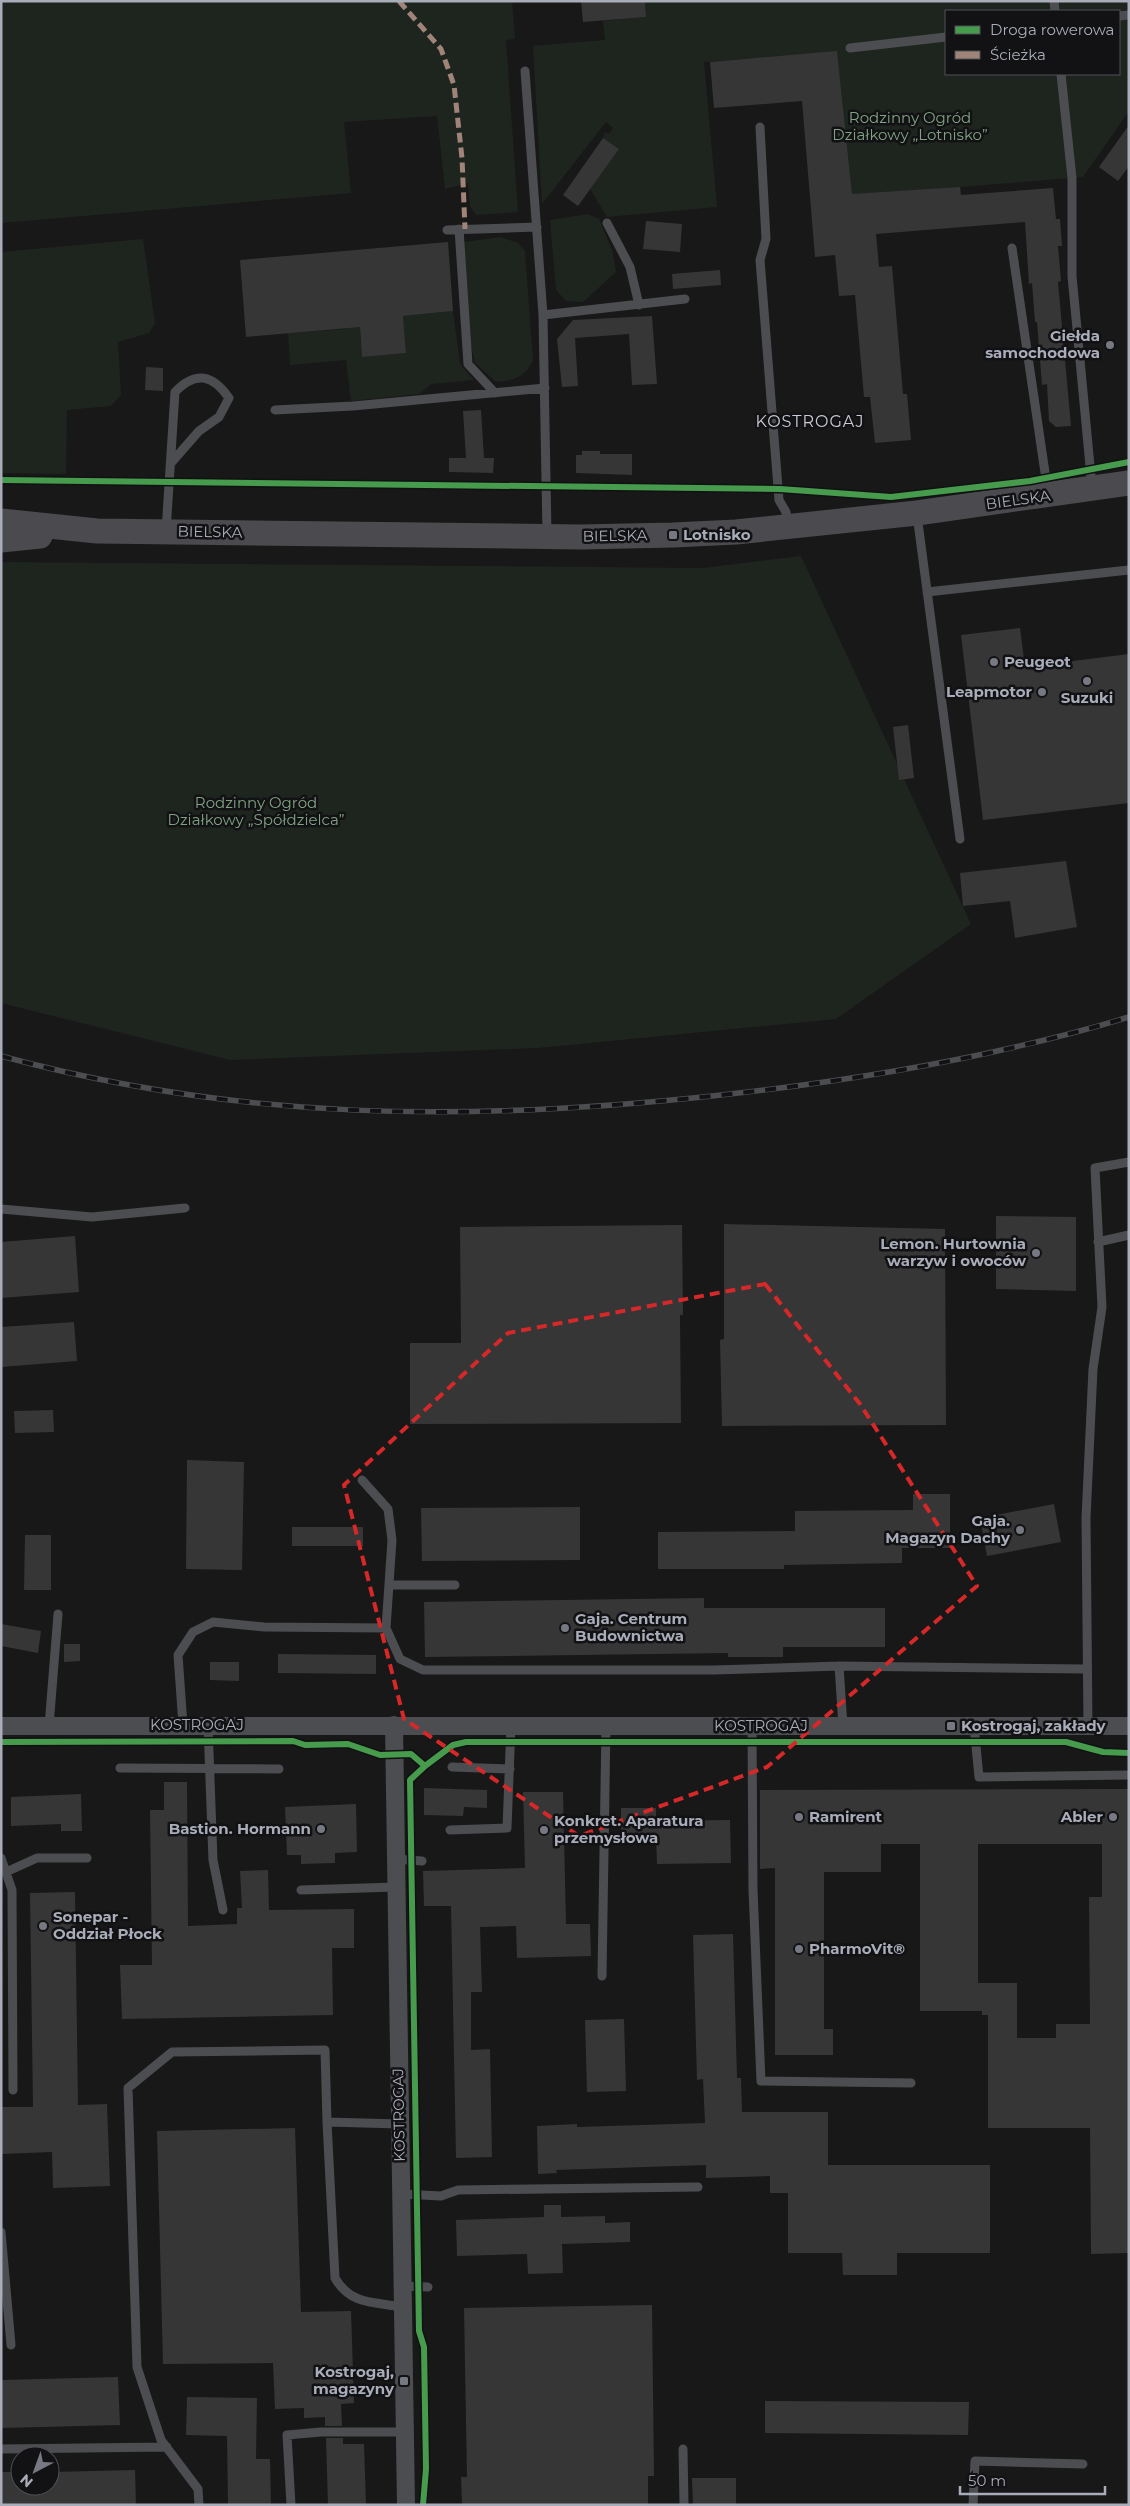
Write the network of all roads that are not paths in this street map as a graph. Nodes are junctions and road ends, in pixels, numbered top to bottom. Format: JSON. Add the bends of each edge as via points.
{"nodes":[{"id":1,"x":945,"y":36,"type":"edge"},
{"id":2,"x":850,"y":48,"type":"dead end"},
{"id":3,"x":526,"y":72,"type":"dead end"},
{"id":4,"x":1061,"y":75,"type":"edge"},
{"id":5,"x":760,"y":127,"type":"dead end"},
{"id":6,"x":607,"y":223,"type":"dead end"},
{"id":7,"x":537,"y":227,"type":"junction"},
{"id":8,"x":459,"y":229,"type":"junction"},
{"id":9,"x":447,"y":230,"type":"dead end"},
{"id":10,"x":1012,"y":248,"type":"dead end"},
{"id":11,"x":685,"y":299,"type":"dead end"},
{"id":12,"x":639,"y":304,"type":"junction"},
{"id":13,"x":543,"y":315,"type":"junction"},
{"id":14,"x":545,"y":388,"type":"junction"},
{"id":15,"x":495,"y":393,"type":"junction"},
{"id":16,"x":275,"y":410,"type":"dead end"},
{"id":17,"x":171,"y":463,"type":"junction"},
{"id":18,"x":1129,"y":483,"type":"edge"},
{"id":19,"x":1092,"y":490,"type":"junction"},
{"id":20,"x":1048,"y":496,"type":"junction"},
{"id":21,"x":917,"y":513,"type":"junction"},
{"id":22,"x":1,"y":521,"type":"edge"},
{"id":23,"x":788,"y":527,"type":"junction"},
{"id":24,"x":97,"y":531,"type":"junction"},
{"id":25,"x":166,"y":531,"type":"junction"},
{"id":26,"x":547,"y":537,"type":"junction"},
{"id":27,"x":1,"y":540,"type":"edge"},
{"id":28,"x":1129,"y":570,"type":"edge"},
{"id":29,"x":927,"y":592,"type":"junction"},
{"id":30,"x":960,"y":839,"type":"dead end"},
{"id":31,"x":1129,"y":1162,"type":"edge"},
{"id":32,"x":185,"y":1208,"type":"dead end"},
{"id":33,"x":1,"y":1209,"type":"edge"},
{"id":34,"x":1129,"y":1235,"type":"edge"},
{"id":35,"x":1098,"y":1242,"type":"junction"},
{"id":36,"x":362,"y":1480,"type":"dead end"},
{"id":37,"x":389,"y":1585,"type":"junction"},
{"id":38,"x":455,"y":1585,"type":"dead end"},
{"id":39,"x":58,"y":1614,"type":"dead end"},
{"id":40,"x":386,"y":1628,"type":"junction"},
{"id":41,"x":839,"y":1666,"type":"junction"},
{"id":42,"x":1086,"y":1670,"type":"junction"},
{"id":43,"x":183,"y":1725,"type":"junction"},
{"id":44,"x":394,"y":1725,"type":"junction"},
{"id":45,"x":511,"y":1725,"type":"junction"},
{"id":46,"x":1,"y":1726,"type":"edge"},
{"id":47,"x":49,"y":1726,"type":"junction"},
{"id":48,"x":208,"y":1726,"type":"junction"},
{"id":49,"x":606,"y":1726,"type":"junction"},
{"id":50,"x":752,"y":1726,"type":"junction"},
{"id":51,"x":843,"y":1726,"type":"junction"},
{"id":52,"x":974,"y":1726,"type":"junction"},
{"id":53,"x":1088,"y":1726,"type":"junction"},
{"id":54,"x":1129,"y":1726,"type":"edge"},
{"id":55,"x":452,"y":1767,"type":"dead end"},
{"id":56,"x":120,"y":1768,"type":"dead end"},
{"id":57,"x":209,"y":1769,"type":"junction"},
{"id":58,"x":279,"y":1769,"type":"dead end"},
{"id":59,"x":510,"y":1769,"type":"junction"},
{"id":60,"x":1129,"y":1775,"type":"edge"},
{"id":61,"x":450,"y":1830,"type":"dead end"},
{"id":62,"x":1,"y":1858,"type":"edge"},
{"id":63,"x":88,"y":1858,"type":"dead end"},
{"id":64,"x":395,"y":1859,"type":"junction"},
{"id":65,"x":422,"y":1861,"type":"dead end"},
{"id":66,"x":6,"y":1872,"type":"junction"},
{"id":67,"x":396,"y":1888,"type":"junction"},
{"id":68,"x":302,"y":1890,"type":"dead end"},
{"id":69,"x":223,"y":1910,"type":"dead end"},
{"id":70,"x":602,"y":1976,"type":"dead end"},
{"id":71,"x":911,"y":2083,"type":"dead end"},
{"id":72,"x":13,"y":2090,"type":"dead end"},
{"id":73,"x":327,"y":2122,"type":"junction"},
{"id":74,"x":400,"y":2124,"type":"junction"},
{"id":75,"x":698,"y":2188,"type":"dead end"},
{"id":76,"x":401,"y":2194,"type":"junction"},
{"id":77,"x":1,"y":2232,"type":"edge"},
{"id":78,"x":402,"y":2286,"type":"junction"},
{"id":79,"x":428,"y":2288,"type":"dead end"},
{"id":80,"x":403,"y":2306,"type":"junction"},
{"id":81,"x":11,"y":2345,"type":"dead end"},
{"id":82,"x":405,"y":2432,"type":"junction"},
{"id":83,"x":167,"y":2447,"type":"junction"},
{"id":84,"x":683,"y":2449,"type":"dead end"},
{"id":85,"x":1,"y":2450,"type":"edge"},
{"id":86,"x":1083,"y":2464,"type":"dead end"},
{"id":87,"x":199,"y":2505,"type":"edge"},
{"id":88,"x":291,"y":2505,"type":"edge"},
{"id":89,"x":406,"y":2505,"type":"edge"},
{"id":90,"x":684,"y":2505,"type":"edge"},
{"id":91,"x":973,"y":2505,"type":"edge"}],
"edges":[{"from":1,"to":2,"type":"lane"},
{"from":3,"to":7,"type":"lane"},
{"from":4,"to":19,"type":"lane","via":[[1072,178],[1072,276]]},
{"from":5,"to":23,"type":"lane","via":[[766,239],[760,260],[779,500],[786,512]]},
{"from":6,"to":12,"type":"lane","via":[[630,267]]},
{"from":7,"to":8,"type":"lane"},
{"from":7,"to":13,"type":"lane"},
{"from":8,"to":9,"type":"lane"},
{"from":8,"to":15,"type":"lane","via":[[468,364]]},
{"from":10,"to":20,"type":"lane"},
{"from":11,"to":12,"type":"lane"},
{"from":12,"to":13,"type":"lane"},
{"from":13,"to":14,"type":"lane"},
{"from":14,"to":15,"type":"lane"},
{"from":14,"to":26,"type":"lane"},
{"from":15,"to":16,"type":"lane"},
{"from":17,"to":17,"type":"lane","via":[[175,392],[185,382],[202,378],[218,383],[229,398],[219,417],[199,431]]},
{"from":17,"to":25,"type":"lane"},
{"from":18,"to":19,"type":"main road","name":"BIELSKA"},
{"from":19,"to":20,"type":"main road","name":"BIELSKA"},
{"from":20,"to":21,"type":"main road","name":"BIELSKA"},
{"from":21,"to":23,"type":"main road","name":"BIELSKA"},
{"from":21,"to":29,"type":"lane"},
{"from":22,"to":24,"type":"main road","name":"BIELSKA"},
{"from":23,"to":26,"type":"main road","name":"BIELSKA","via":[[673,535]]},
{"from":24,"to":25,"type":"main road","name":"BIELSKA"},
{"from":24,"to":27,"type":"main road","name":"BIELSKA"},
{"from":25,"to":26,"type":"main road","name":"BIELSKA"},
{"from":28,"to":29,"type":"lane"},
{"from":29,"to":30,"type":"lane"},
{"from":31,"to":35,"type":"lane","via":[[1095,1168]]},
{"from":32,"to":33,"type":"lane","via":[[92,1216]]},
{"from":34,"to":35,"type":"lane"},
{"from":35,"to":42,"type":"lane","via":[[1102,1307],[1093,1369],[1086,1518]]},
{"from":36,"to":37,"type":"lane","via":[[388,1509],[392,1540]]},
{"from":37,"to":38,"type":"lane"},
{"from":37,"to":40,"type":"lane"},
{"from":39,"to":47,"type":"lane"},
{"from":40,"to":41,"type":"lane","via":[[400,1659],[423,1670],[714,1670]]},
{"from":40,"to":43,"type":"lane","via":[[264,1627],[213,1622],[193,1632],[178,1655]]},
{"from":41,"to":42,"type":"lane"},
{"from":41,"to":51,"type":"lane"},
{"from":42,"to":53,"type":"lane"},
{"from":43,"to":47,"type":"street","name":"KOSTROGAJ"},
{"from":43,"to":48,"type":"street","name":"KOSTROGAJ"},
{"from":44,"to":45,"type":"street","name":"KOSTROGAJ"},
{"from":44,"to":48,"type":"street","name":"KOSTROGAJ"},
{"from":44,"to":64,"type":"street","name":"KOSTROGAJ"},
{"from":45,"to":49,"type":"street","name":"KOSTROGAJ"},
{"from":45,"to":59,"type":"lane"},
{"from":46,"to":47,"type":"street","name":"KOSTROGAJ"},
{"from":48,"to":57,"type":"lane"},
{"from":49,"to":50,"type":"street","name":"KOSTROGAJ"},
{"from":49,"to":70,"type":"lane"},
{"from":50,"to":51,"type":"street","name":"KOSTROGAJ"},
{"from":50,"to":71,"type":"lane","via":[[753,1890],[761,2081]]},
{"from":51,"to":52,"type":"street","name":"KOSTROGAJ"},
{"from":52,"to":53,"type":"street","name":"KOSTROGAJ"},
{"from":52,"to":60,"type":"lane","via":[[979,1777]]},
{"from":53,"to":54,"type":"street","name":"KOSTROGAJ"},
{"from":55,"to":59,"type":"lane"},
{"from":56,"to":57,"type":"lane"},
{"from":57,"to":58,"type":"lane"},
{"from":57,"to":69,"type":"lane","via":[[213,1860]]},
{"from":59,"to":61,"type":"lane","via":[[507,1828]]},
{"from":62,"to":66,"type":"lane"},
{"from":63,"to":66,"type":"lane","via":[[37,1858]]},
{"from":64,"to":65,"type":"lane"},
{"from":64,"to":67,"type":"street","name":"KOSTROGAJ"},
{"from":66,"to":72,"type":"lane","via":[[12,1890]]},
{"from":67,"to":68,"type":"lane"},
{"from":67,"to":74,"type":"street","name":"KOSTROGAJ"},
{"from":73,"to":74,"type":"lane"},
{"from":73,"to":80,"type":"lane","via":[[335,2278],[342,2290],[354,2299]]},
{"from":73,"to":83,"type":"lane","via":[[325,2050],[172,2052],[128,2088],[137,2366]]},
{"from":74,"to":76,"type":"street","name":"KOSTROGAJ"},
{"from":75,"to":76,"type":"lane","via":[[458,2190],[441,2196]]},
{"from":76,"to":78,"type":"street","name":"KOSTROGAJ"},
{"from":77,"to":81,"type":"lane"},
{"from":78,"to":79,"type":"lane"},
{"from":78,"to":80,"type":"street","name":"KOSTROGAJ"},
{"from":80,"to":82,"type":"street","name":"KOSTROGAJ"},
{"from":82,"to":88,"type":"lane","via":[[287,2435]]},
{"from":82,"to":89,"type":"street","name":"KOSTROGAJ"},
{"from":83,"to":85,"type":"lane"},
{"from":83,"to":87,"type":"lane","via":[[198,2489]]},
{"from":84,"to":90,"type":"lane"},
{"from":86,"to":91,"type":"lane","via":[[974,2461]]}]}
